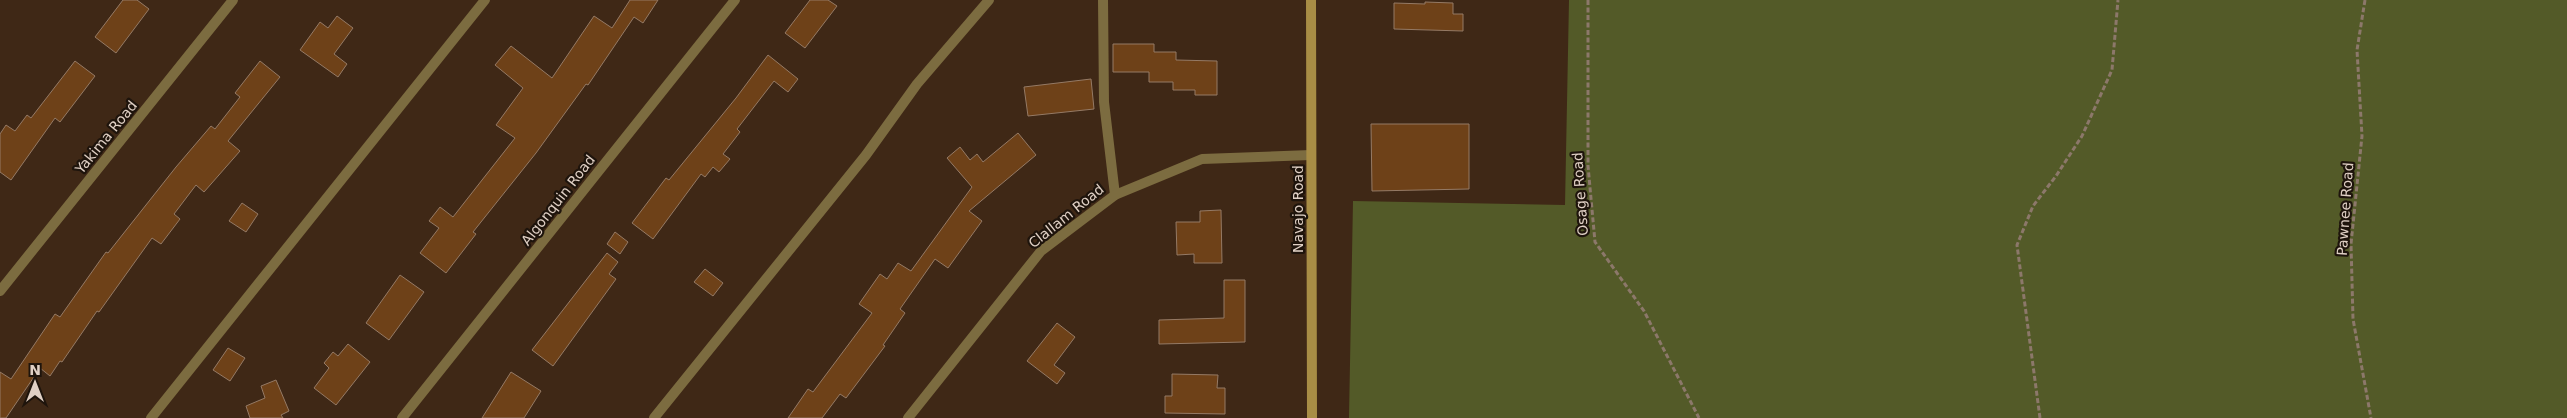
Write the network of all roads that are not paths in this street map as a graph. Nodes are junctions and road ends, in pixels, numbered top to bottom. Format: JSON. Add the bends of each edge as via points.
{"nodes":[{"id":1,"x":233,"y":0,"type":"edge"},
{"id":2,"x":485,"y":0,"type":"edge"},
{"id":3,"x":735,"y":0,"type":"edge"},
{"id":4,"x":989,"y":0,"type":"edge"},
{"id":5,"x":1103,"y":0,"type":"edge"},
{"id":6,"x":1311,"y":0,"type":"edge"},
{"id":7,"x":1311,"y":155,"type":"junction"},
{"id":8,"x":1115,"y":195,"type":"junction"},
{"id":9,"x":0,"y":290,"type":"edge"},
{"id":10,"x":152,"y":418,"type":"edge"},
{"id":11,"x":402,"y":418,"type":"edge"},
{"id":12,"x":654,"y":418,"type":"edge"},
{"id":13,"x":908,"y":418,"type":"edge"},
{"id":14,"x":1312,"y":418,"type":"edge"}],
"edges":[{"from":1,"to":9,"type":"street","name":"Yakima Road"},
{"from":2,"to":10,"type":"street"},
{"from":3,"to":11,"type":"street","name":"Algonquin Road"},
{"from":4,"to":12,"type":"street","via":[[917,84],[866,155]]},
{"from":5,"to":8,"type":"street","via":[[1104,102]]},
{"from":6,"to":7,"type":"main road","name":"Navajo Road"},
{"from":7,"to":8,"type":"street","name":"Clallam Road","via":[[1202,159]]},
{"from":7,"to":14,"type":"main road","name":"Navajo Road"},
{"from":8,"to":13,"type":"street","name":"Clallam Road","via":[[1041,251]]}]}
